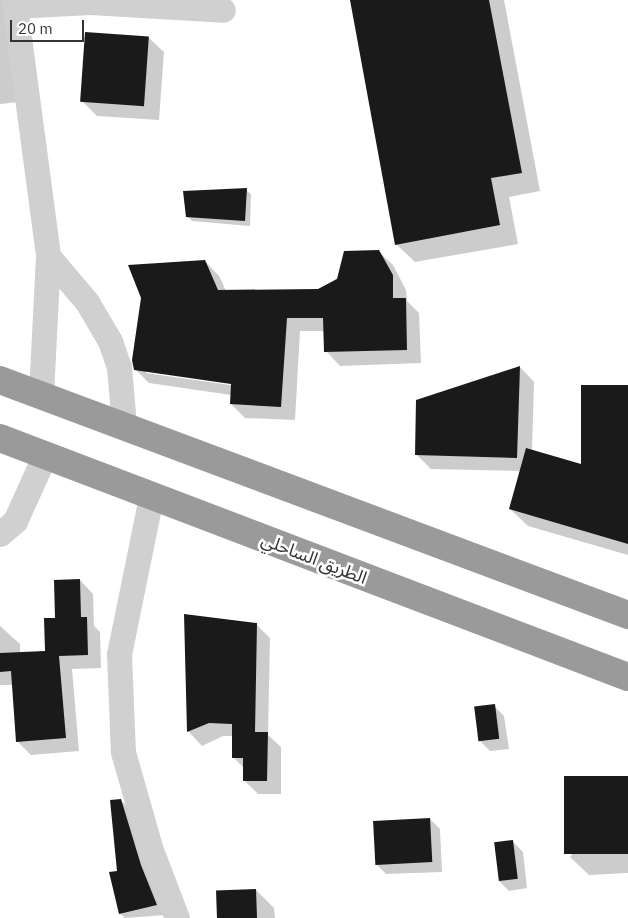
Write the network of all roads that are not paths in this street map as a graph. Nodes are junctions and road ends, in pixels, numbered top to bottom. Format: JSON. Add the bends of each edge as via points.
{"nodes":[{"id":1,"x":14,"y":3,"type":"edge"},
{"id":2,"x":223,"y":10,"type":"dead end"},
{"id":3,"x":48,"y":256,"type":"junction"},
{"id":4,"x":0,"y":380,"type":"edge"},
{"id":5,"x":41,"y":395,"type":"junction"},
{"id":6,"x":124,"y":425,"type":"junction"},
{"id":7,"x":0,"y":438,"type":"edge"},
{"id":8,"x":45,"y":455,"type":"junction"},
{"id":9,"x":151,"y":497,"type":"junction"},
{"id":10,"x":0,"y":534,"type":"edge"},
{"id":11,"x":628,"y":615,"type":"edge"},
{"id":12,"x":628,"y":677,"type":"edge"},
{"id":13,"x":177,"y":918,"type":"edge"}],
"edges":[{"from":1,"to":2,"type":"street","via":[[90,2]]},
{"from":1,"to":3,"type":"street"},
{"from":3,"to":5,"type":"street"},
{"from":3,"to":6,"type":"street","via":[[87,302],[110,340],[119,367]]},
{"from":4,"to":5,"type":"highway"},
{"from":5,"to":6,"type":"highway"},
{"from":6,"to":11,"type":"highway"},
{"from":7,"to":8,"type":"highway","name":"الطريق الساحلي"},
{"from":8,"to":9,"type":"highway","name":"الطريق الساحلي"},
{"from":8,"to":10,"type":"street","via":[[15,520]]},
{"from":9,"to":12,"type":"highway","name":"الطريق الساحلي"},
{"from":9,"to":13,"type":"street","via":[[119,654],[123,752],[151,850]]}]}
